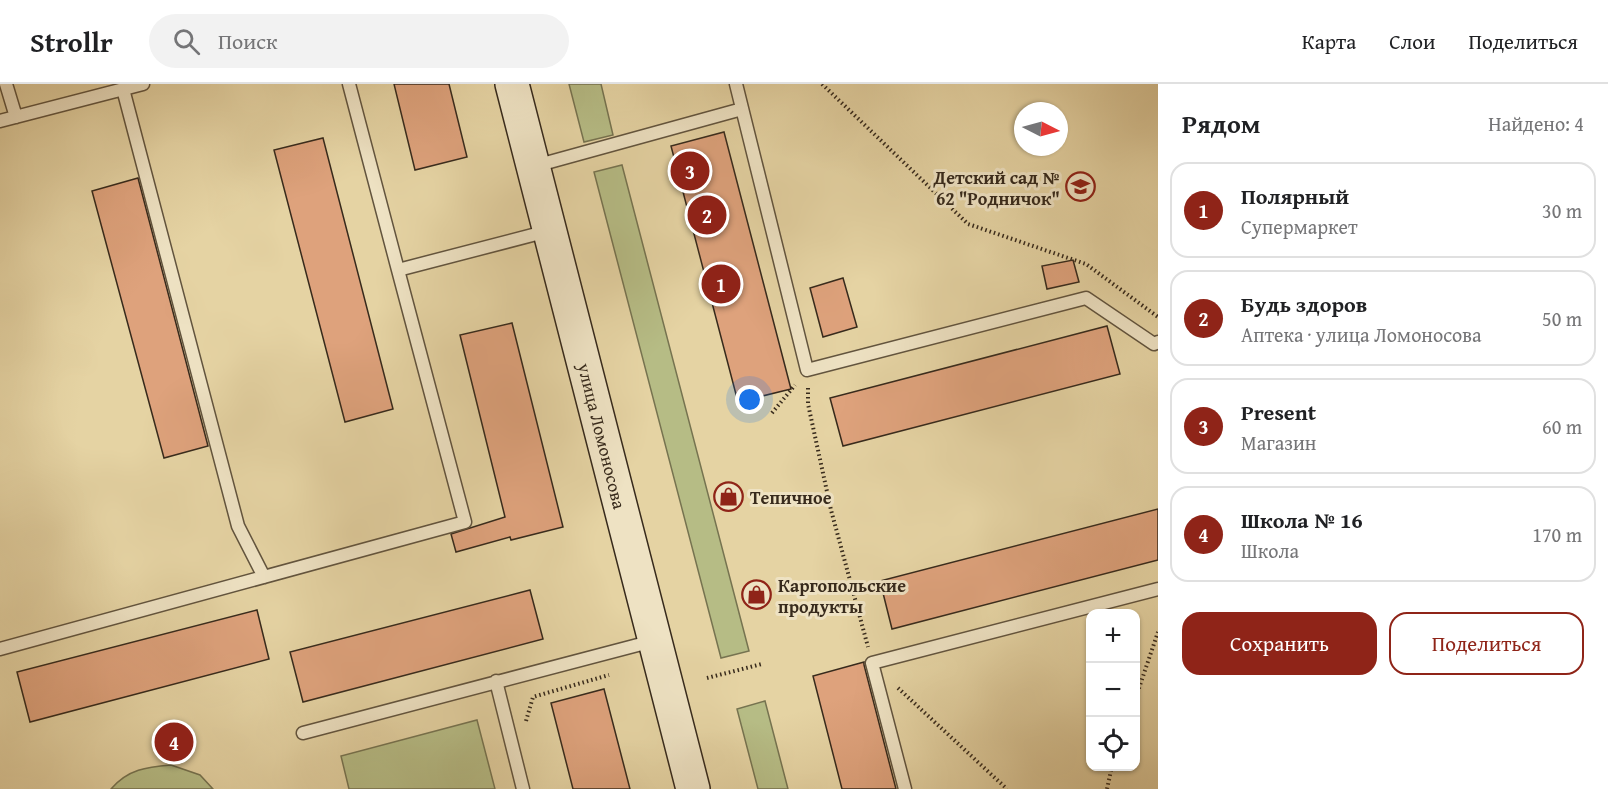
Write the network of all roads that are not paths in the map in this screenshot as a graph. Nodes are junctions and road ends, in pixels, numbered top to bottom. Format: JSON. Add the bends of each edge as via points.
{"nodes":[{"id":1,"x":6,"y":84,"type":"edge"},
{"id":2,"x":144,"y":84,"type":"edge"},
{"id":3,"x":349,"y":84,"type":"edge"},
{"id":4,"x":512,"y":84,"type":"edge"},
{"id":5,"x":736,"y":84,"type":"edge"},
{"id":6,"x":123,"y":89,"type":"junction"},
{"id":7,"x":742,"y":109,"type":"junction"},
{"id":8,"x":16,"y":117,"type":"junction"},
{"id":9,"x":0,"y":121,"type":"edge"},
{"id":10,"x":533,"y":166,"type":"junction"},
{"id":11,"x":549,"y":231,"type":"junction"},
{"id":12,"x":398,"y":270,"type":"junction"},
{"id":13,"x":1158,"y":342,"type":"edge"},
{"id":14,"x":264,"y":577,"type":"junction"},
{"id":15,"x":1158,"y":590,"type":"edge"},
{"id":16,"x":655,"y":640,"type":"junction"},
{"id":17,"x":0,"y":649,"type":"edge"},
{"id":18,"x":496,"y":681,"type":"junction"},
{"id":19,"x":303,"y":733,"type":"dead end"},
{"id":20,"x":523,"y":789,"type":"edge"},
{"id":21,"x":693,"y":789,"type":"edge"},
{"id":22,"x":905,"y":789,"type":"edge"}],
"edges":[{"from":1,"to":8,"type":"lane"},
{"from":2,"to":6,"type":"lane"},
{"from":3,"to":12,"type":"lane"},
{"from":4,"to":10,"type":"main road","name":"улица Ломоносова"},
{"from":5,"to":7,"type":"lane"},
{"from":6,"to":8,"type":"lane"},
{"from":6,"to":14,"type":"lane","via":[[238,526]]},
{"from":7,"to":10,"type":"lane"},
{"from":7,"to":13,"type":"lane","via":[[807,370],[1086,298],[1154,344]]},
{"from":8,"to":9,"type":"lane"},
{"from":10,"to":11,"type":"main road","name":"улица Ломоносова"},
{"from":11,"to":12,"type":"lane"},
{"from":11,"to":16,"type":"main road","name":"улица Ломоносова"},
{"from":12,"to":14,"type":"lane","via":[[465,522]]},
{"from":14,"to":17,"type":"lane"},
{"from":15,"to":22,"type":"lane","via":[[872,663]]},
{"from":16,"to":18,"type":"lane"},
{"from":16,"to":21,"type":"main road","name":"улица Ломоносова"},
{"from":18,"to":19,"type":"lane"},
{"from":18,"to":20,"type":"lane"}]}
